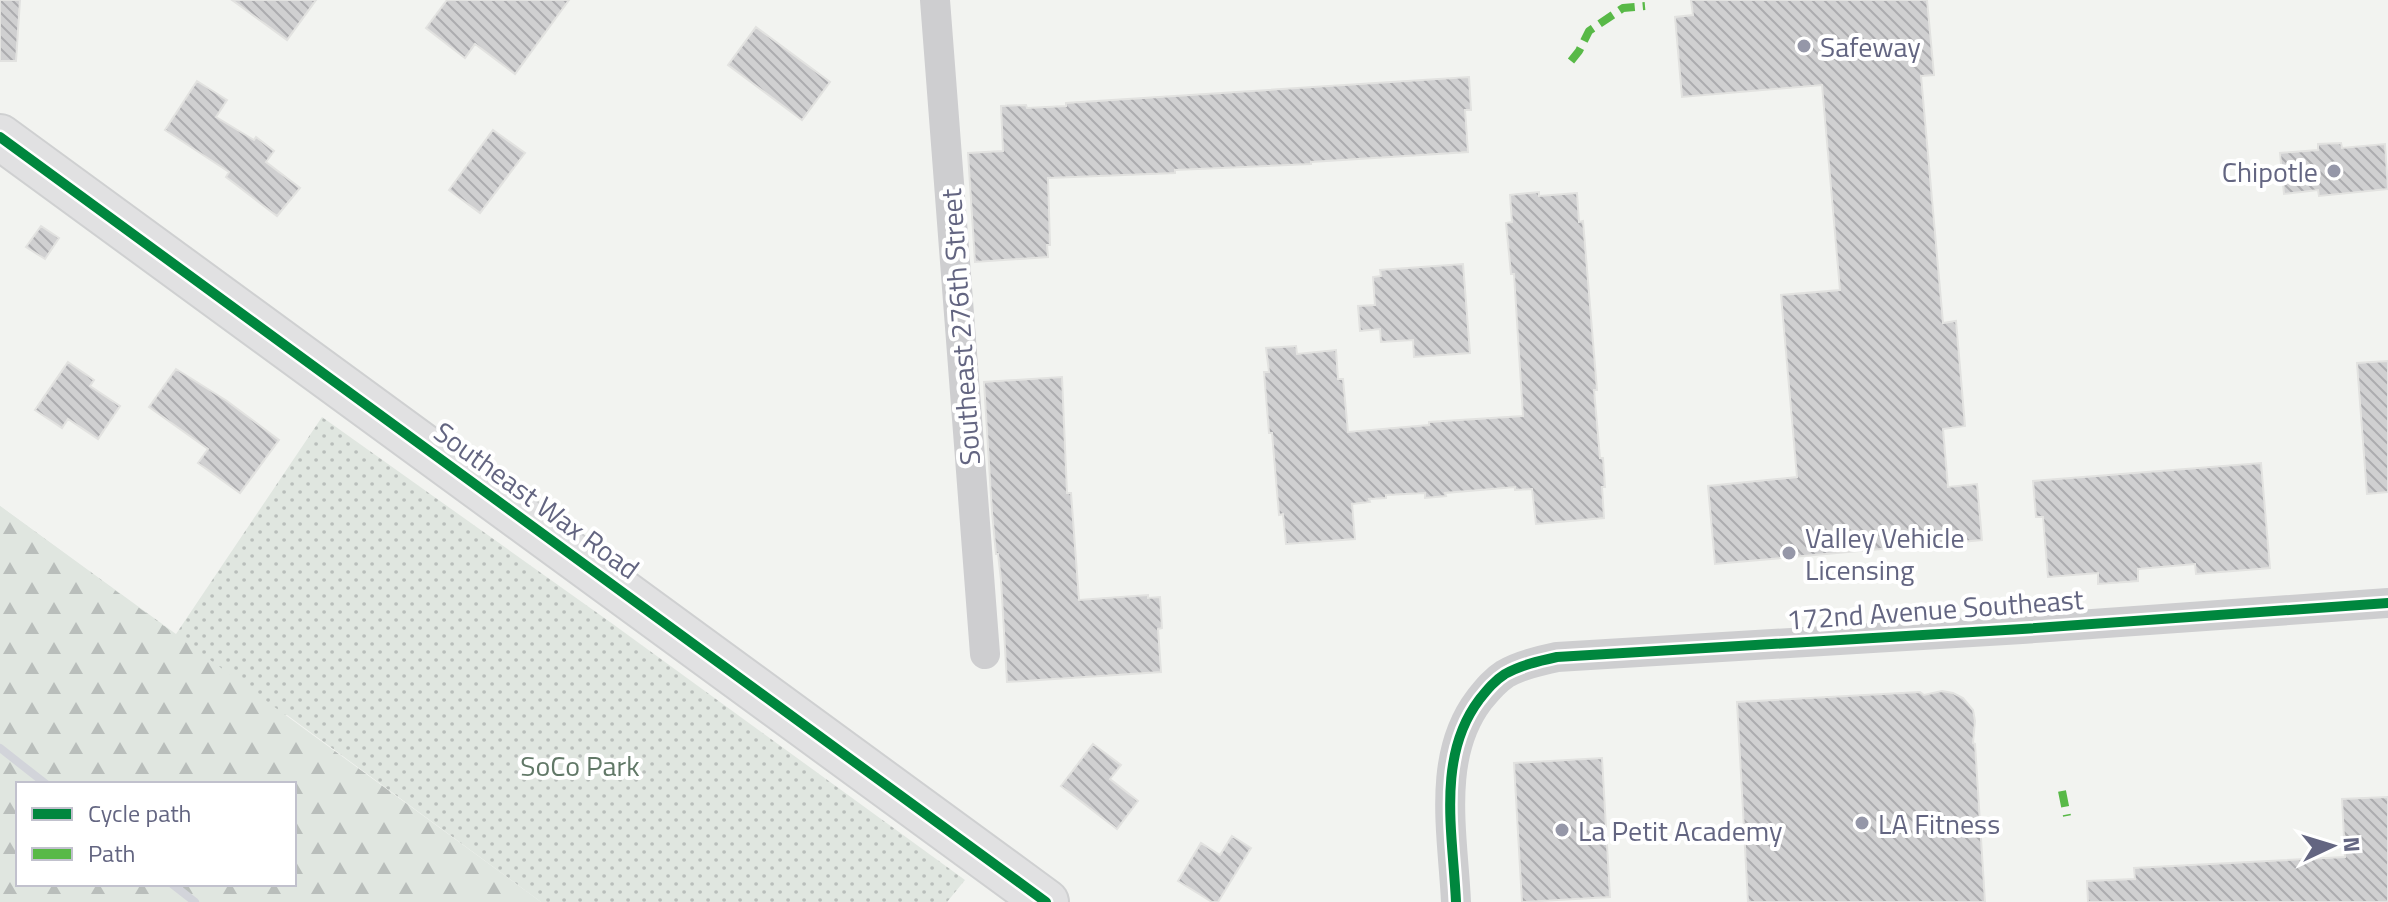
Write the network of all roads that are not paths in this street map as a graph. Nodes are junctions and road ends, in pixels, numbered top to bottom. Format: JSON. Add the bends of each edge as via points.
{"nodes":[{"id":1,"x":935,"y":0,"type":"edge"},
{"id":2,"x":0,"y":137,"type":"edge"},
{"id":3,"x":2388,"y":603,"type":"edge"},
{"id":4,"x":985,"y":654,"type":"dead end"},
{"id":5,"x":1046,"y":902,"type":"edge"},
{"id":6,"x":1456,"y":902,"type":"edge"}],
"edges":[{"from":1,"to":4,"type":"street","name":"Southeast 276th Street"},
{"from":2,"to":5,"type":"street","name":"Southeast Wax Road"},
{"from":3,"to":6,"type":"street","name":"172nd Avenue Southeast","via":[[1557,657],[1531,663],[1492,684],[1459,734],[1451,801]]}]}
